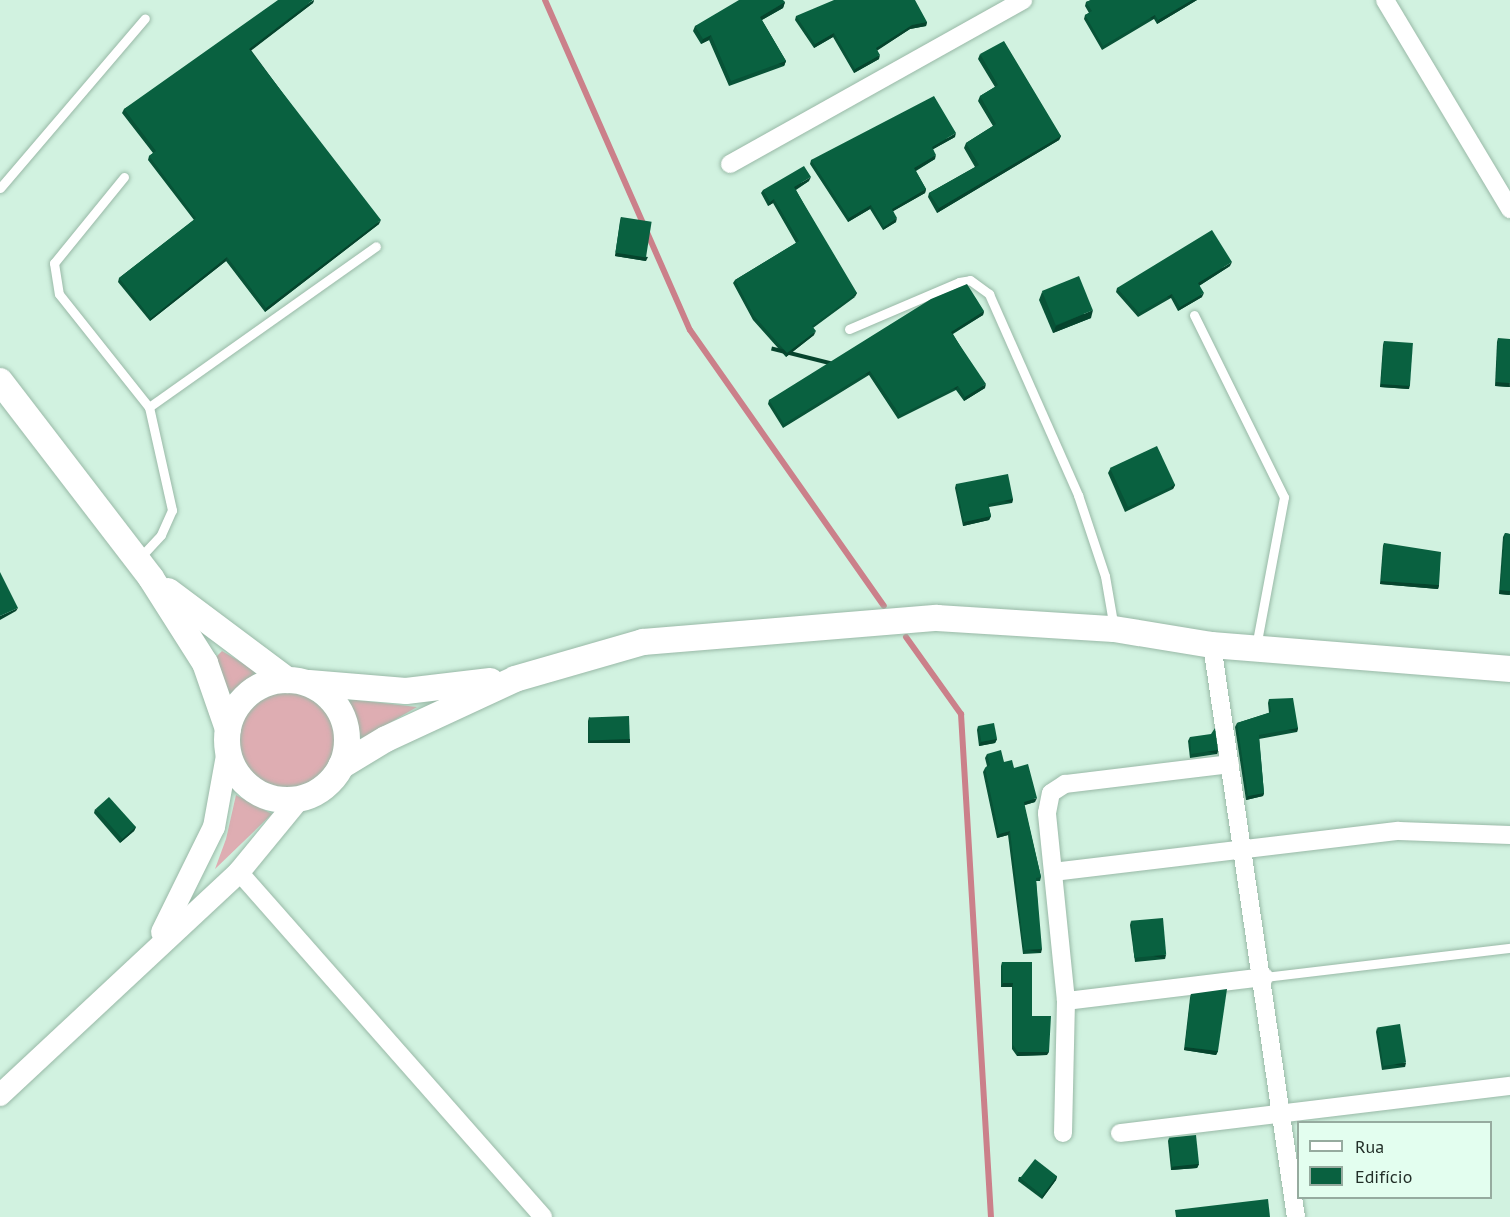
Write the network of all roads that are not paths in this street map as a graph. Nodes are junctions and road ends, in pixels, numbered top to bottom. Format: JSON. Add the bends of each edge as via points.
{"nodes":[{"id":1,"x":1023,"y":0,"type":"edge"},
{"id":2,"x":1385,"y":0,"type":"edge"},
{"id":3,"x":145,"y":18,"type":"dead end"},
{"id":4,"x":730,"y":164,"type":"dead end"},
{"id":5,"x":124,"y":177,"type":"dead end"},
{"id":6,"x":0,"y":188,"type":"edge"},
{"id":7,"x":1508,"y":200,"type":"edge"},
{"id":8,"x":376,"y":246,"type":"dead end"},
{"id":9,"x":1194,"y":315,"type":"dead end"},
{"id":10,"x":849,"y":329,"type":"dead end"},
{"id":11,"x":0,"y":381,"type":"edge"},
{"id":12,"x":149,"y":407,"type":"junction"},
{"id":13,"x":144,"y":569,"type":"junction"},
{"id":14,"x":1114,"y":629,"type":"junction"},
{"id":15,"x":1212,"y":645,"type":"junction"},
{"id":16,"x":1256,"y":647,"type":"junction"},
{"id":17,"x":1510,"y":669,"type":"edge"},
{"id":18,"x":515,"y":678,"type":"junction"},
{"id":19,"x":297,"y":681,"type":"junction"},
{"id":20,"x":228,"y":740,"type":"junction"},
{"id":21,"x":1230,"y":764,"type":"junction"},
{"id":22,"x":341,"y":766,"type":"junction"},
{"id":23,"x":299,"y":799,"type":"junction"},
{"id":24,"x":1510,"y":834,"type":"edge"},
{"id":25,"x":1244,"y":846,"type":"junction"},
{"id":26,"x":203,"y":853,"type":"junction"},
{"id":27,"x":239,"y":872,"type":"junction"},
{"id":28,"x":1053,"y":873,"type":"junction"},
{"id":29,"x":156,"y":944,"type":"junction"},
{"id":30,"x":1510,"y":948,"type":"edge"},
{"id":31,"x":1265,"y":978,"type":"junction"},
{"id":32,"x":1066,"y":1001,"type":"junction"},
{"id":33,"x":1510,"y":1086,"type":"edge"},
{"id":34,"x":0,"y":1095,"type":"edge"},
{"id":35,"x":1283,"y":1111,"type":"junction"},
{"id":36,"x":1063,"y":1133,"type":"dead end"},
{"id":37,"x":1120,"y":1133,"type":"dead end"},
{"id":38,"x":543,"y":1217,"type":"edge"},
{"id":39,"x":1296,"y":1217,"type":"edge"}],
"edges":[{"from":1,"to":4,"type":"street"},
{"from":2,"to":7,"type":"street"},
{"from":3,"to":6,"type":"lane"},
{"from":5,"to":12,"type":"lane","via":[[54,263],[59,294]]},
{"from":8,"to":12,"type":"lane"},
{"from":9,"to":16,"type":"lane","via":[[1284,496]]},
{"from":10,"to":14,"type":"lane","via":[[970,279],[989,294],[1078,495],[1105,576]]},
{"from":11,"to":13,"type":"main road"},
{"from":12,"to":13,"type":"lane","via":[[172,510]]},
{"from":13,"to":19,"type":"main road"},
{"from":13,"to":20,"type":"main road","via":[[205,663]]},
{"from":14,"to":15,"type":"main road"},
{"from":14,"to":18,"type":"main road","via":[[937,618],[655,640]]},
{"from":15,"to":16,"type":"main road"},
{"from":15,"to":21,"type":"street"},
{"from":16,"to":17,"type":"main road"},
{"from":18,"to":19,"type":"main road","via":[[406,691]]},
{"from":18,"to":22,"type":"main road","via":[[386,739]]},
{"from":19,"to":20,"type":"main road","via":[[249,694]]},
{"from":19,"to":22,"type":"main road","via":[[325,693],[342,717],[347,747]]},
{"from":20,"to":23,"type":"main road","via":[[246,784],[261,795]]},
{"from":20,"to":26,"type":"street","via":[[214,827]]},
{"from":21,"to":25,"type":"street"},
{"from":21,"to":28,"type":"street","via":[[1065,784],[1051,793],[1047,813]]},
{"from":22,"to":23,"type":"main road","via":[[316,793]]},
{"from":23,"to":27,"type":"street"},
{"from":24,"to":25,"type":"street","via":[[1399,831]]},
{"from":25,"to":28,"type":"street"},
{"from":25,"to":31,"type":"street"},
{"from":26,"to":27,"type":"street","via":[[213,874]]},
{"from":26,"to":29,"type":"street"},
{"from":27,"to":29,"type":"street"},
{"from":27,"to":38,"type":"street"},
{"from":28,"to":32,"type":"street"},
{"from":29,"to":34,"type":"street"},
{"from":30,"to":31,"type":"lane"},
{"from":31,"to":32,"type":"street"},
{"from":31,"to":35,"type":"street"},
{"from":32,"to":36,"type":"street"},
{"from":33,"to":35,"type":"street"},
{"from":35,"to":37,"type":"street"},
{"from":35,"to":39,"type":"street"}]}
